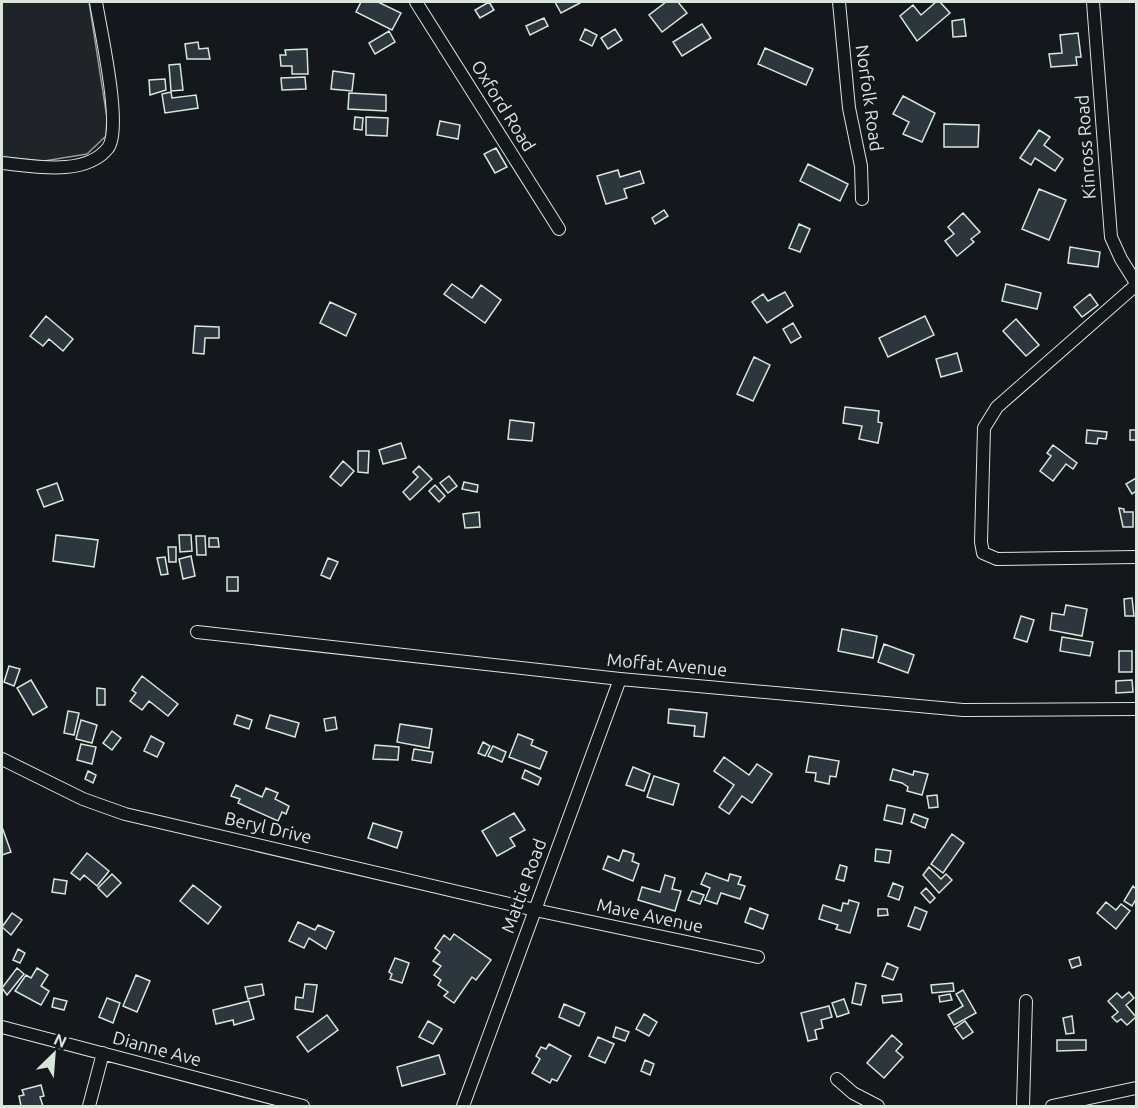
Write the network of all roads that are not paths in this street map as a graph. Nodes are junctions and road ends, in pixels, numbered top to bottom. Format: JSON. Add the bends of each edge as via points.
{"nodes":[{"id":1,"x":96,"y":2,"type":"edge"},
{"id":2,"x":416,"y":2,"type":"edge"},
{"id":3,"x":839,"y":2,"type":"edge"},
{"id":4,"x":1092,"y":2,"type":"edge"},
{"id":5,"x":2,"y":163,"type":"edge"},
{"id":6,"x":862,"y":200,"type":"dead end"},
{"id":7,"x":559,"y":229,"type":"dead end"},
{"id":8,"x":1137,"y":284,"type":"edge"},
{"id":9,"x":1137,"y":557,"type":"edge"},
{"id":10,"x":197,"y":632,"type":"dead end"},
{"id":11,"x":620,"y":679,"type":"junction"},
{"id":12,"x":1137,"y":709,"type":"edge"},
{"id":13,"x":2,"y":759,"type":"edge"},
{"id":14,"x":535,"y":910,"type":"junction"},
{"id":15,"x":758,"y":957,"type":"dead end"},
{"id":16,"x":1026,"y":1001,"type":"dead end"},
{"id":17,"x":2,"y":1027,"type":"edge"},
{"id":18,"x":103,"y":1053,"type":"junction"},
{"id":19,"x":837,"y":1078,"type":"dead end"},
{"id":20,"x":1137,"y":1088,"type":"edge"},
{"id":21,"x":89,"y":1107,"type":"edge"},
{"id":22,"x":303,"y":1107,"type":"edge"},
{"id":23,"x":462,"y":1107,"type":"edge"},
{"id":24,"x":878,"y":1107,"type":"edge"},
{"id":25,"x":1023,"y":1107,"type":"edge"},
{"id":26,"x":1052,"y":1107,"type":"edge"}],
"edges":[{"from":1,"to":5,"type":"street","via":[[110,80],[113,136],[109,147],[83,163],[65,166]]},
{"from":2,"to":7,"type":"street","name":"Oxford Road"},
{"from":3,"to":6,"type":"street","name":"Norfolk Road"},
{"from":4,"to":8,"type":"street","name":"Kinross Road","via":[[1111,237]]},
{"from":8,"to":9,"type":"street","via":[[989,417],[984,428],[981,542],[983,553],[997,559]]},
{"from":10,"to":11,"type":"street","name":"Moffat Avenue"},
{"from":11,"to":12,"type":"street","name":"Moffat Avenue","via":[[963,710]]},
{"from":11,"to":14,"type":"street","name":"Mattie Road"},
{"from":13,"to":14,"type":"street","name":"Beryl Drive","via":[[83,799],[125,814]]},
{"from":14,"to":15,"type":"street","name":"Mave Avenue"},
{"from":14,"to":23,"type":"street","name":"Mattie Road"},
{"from":16,"to":25,"type":"street"},
{"from":17,"to":18,"type":"street","name":"Dianne Ave"},
{"from":18,"to":21,"type":"street"},
{"from":18,"to":22,"type":"street","name":"Dianne Ave"},
{"from":19,"to":24,"type":"street","via":[[853,1093]]},
{"from":20,"to":26,"type":"street"}]}
